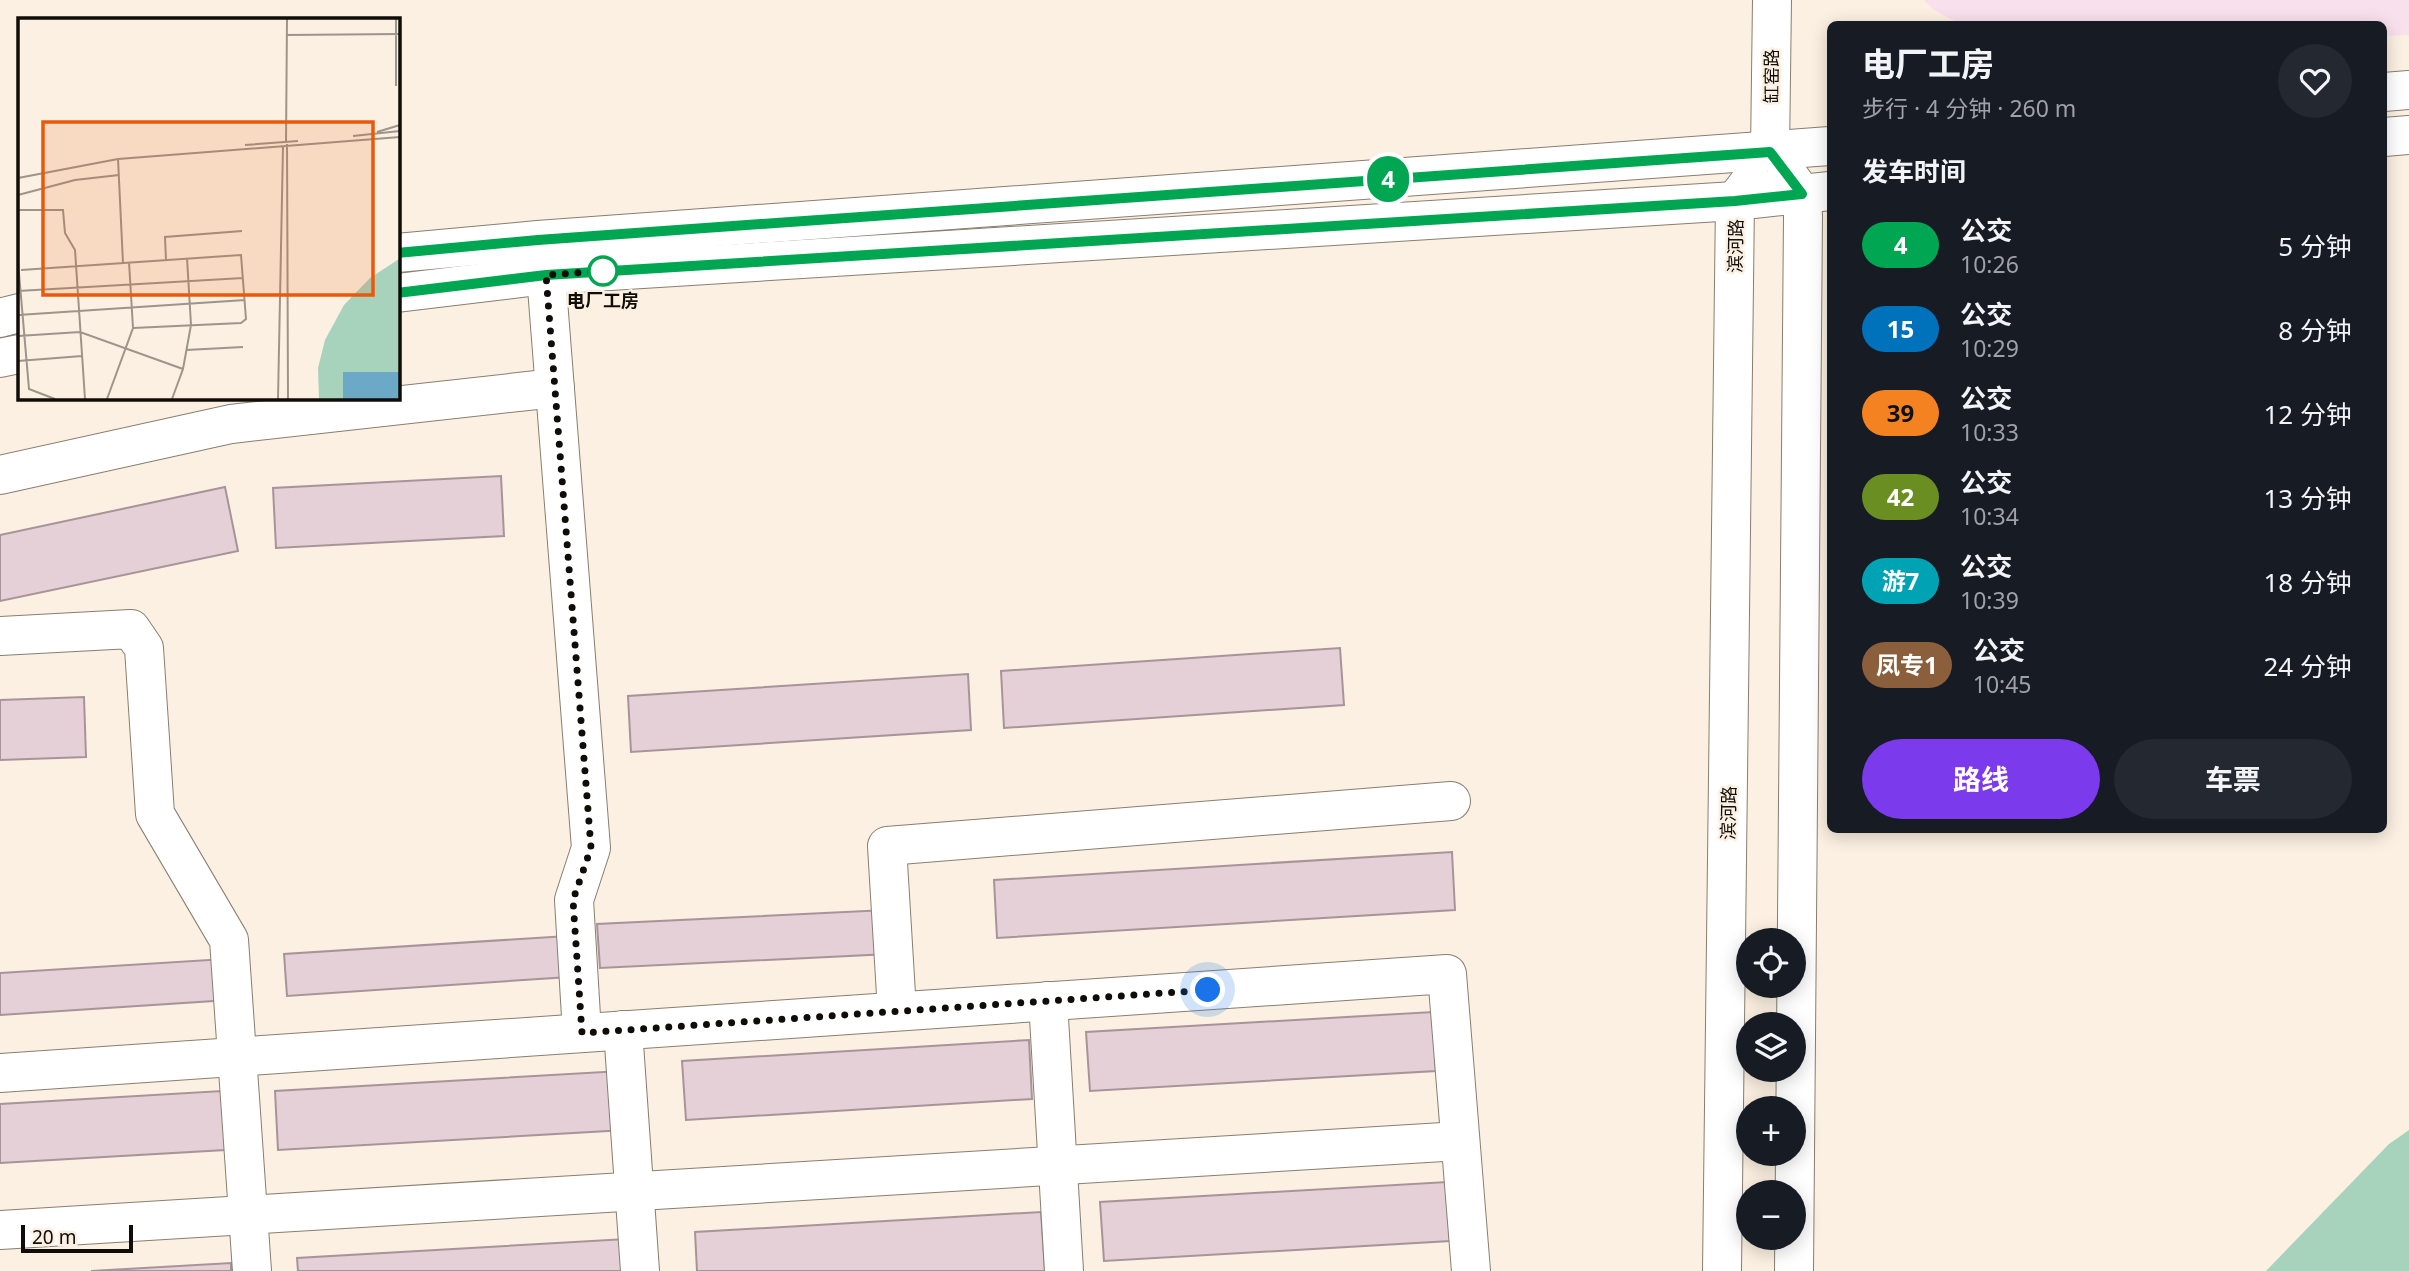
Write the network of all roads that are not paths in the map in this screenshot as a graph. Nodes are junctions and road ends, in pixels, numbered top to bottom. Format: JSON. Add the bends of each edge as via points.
{"nodes":[{"id":1,"x":1772,"y":0,"type":"edge"},
{"id":2,"x":2409,"y":90,"type":"edge"},
{"id":3,"x":2387,"y":92,"type":"edge"},
{"id":4,"x":2409,"y":135,"type":"edge"},
{"id":5,"x":2387,"y":138,"type":"edge"},
{"id":6,"x":1827,"y":146,"type":"edge"},
{"id":7,"x":1770,"y":152,"type":"junction"},
{"id":8,"x":1816,"y":192,"type":"edge"},
{"id":9,"x":1735,"y":201,"type":"junction"},
{"id":10,"x":399,"y":253,"type":"edge"},
{"id":11,"x":546,"y":275,"type":"junction"},
{"id":12,"x":399,"y":293,"type":"edge"},
{"id":13,"x":18,"y":313,"type":"edge"},
{"id":14,"x":0,"y":318,"type":"edge"},
{"id":15,"x":18,"y":354,"type":"edge"},
{"id":16,"x":0,"y":359,"type":"edge"},
{"id":17,"x":555,"y":388,"type":"junction"},
{"id":18,"x":0,"y":475,"type":"edge"},
{"id":19,"x":0,"y":636,"type":"edge"},
{"id":20,"x":1451,"y":801,"type":"dead end"},
{"id":21,"x":1048,"y":1001,"type":"junction"},
{"id":22,"x":897,"y":1011,"type":"junction"},
{"id":23,"x":623,"y":1030,"type":"junction"},
{"id":24,"x":582,"y":1033,"type":"junction"},
{"id":25,"x":237,"y":1056,"type":"junction"},
{"id":26,"x":0,"y":1073,"type":"edge"},
{"id":27,"x":1460,"y":1141,"type":"junction"},
{"id":28,"x":1058,"y":1166,"type":"junction"},
{"id":29,"x":634,"y":1192,"type":"junction"},
{"id":30,"x":248,"y":1215,"type":"junction"},
{"id":31,"x":0,"y":1230,"type":"edge"},
{"id":32,"x":252,"y":1271,"type":"edge"},
{"id":33,"x":640,"y":1271,"type":"edge"},
{"id":34,"x":1064,"y":1271,"type":"edge"},
{"id":35,"x":1471,"y":1271,"type":"edge"},
{"id":36,"x":1722,"y":1271,"type":"edge"},
{"id":37,"x":1794,"y":1271,"type":"edge"}],
"edges":[{"from":1,"to":7,"type":"main road","name":"缸窑路"},
{"from":2,"to":3,"type":"main road"},
{"from":4,"to":5,"type":"main road"},
{"from":6,"to":7,"type":"main road"},
{"from":7,"to":8,"type":"main road"},
{"from":7,"to":9,"type":"main road","name":"滨河路"},
{"from":7,"to":10,"type":"main road"},
{"from":8,"to":9,"type":"main road"},
{"from":8,"to":37,"type":"main road"},
{"from":9,"to":11,"type":"main road"},
{"from":9,"to":36,"type":"main road","name":"滨河路"},
{"from":11,"to":12,"type":"main road"},
{"from":11,"to":17,"type":"main road"},
{"from":13,"to":14,"type":"main road"},
{"from":15,"to":16,"type":"main road"},
{"from":17,"to":18,"type":"main road","via":[[231,424]]},
{"from":17,"to":24,"type":"main road","via":[[591,848],[573,900]]},
{"from":19,"to":25,"type":"main road","via":[[131,629],[144,648],[155,814],[229,940]]},
{"from":20,"to":22,"type":"main road","via":[[887,846]]},
{"from":21,"to":22,"type":"main road"},
{"from":21,"to":27,"type":"main road","via":[[1447,974]]},
{"from":21,"to":28,"type":"main road"},
{"from":22,"to":23,"type":"main road"},
{"from":23,"to":24,"type":"main road"},
{"from":23,"to":29,"type":"main road"},
{"from":24,"to":25,"type":"main road"},
{"from":25,"to":26,"type":"main road"},
{"from":25,"to":30,"type":"main road"},
{"from":27,"to":28,"type":"main road"},
{"from":27,"to":35,"type":"main road"},
{"from":28,"to":29,"type":"main road"},
{"from":28,"to":34,"type":"main road"},
{"from":29,"to":30,"type":"main road"},
{"from":29,"to":33,"type":"main road"},
{"from":30,"to":31,"type":"main road"},
{"from":30,"to":32,"type":"main road"}]}
